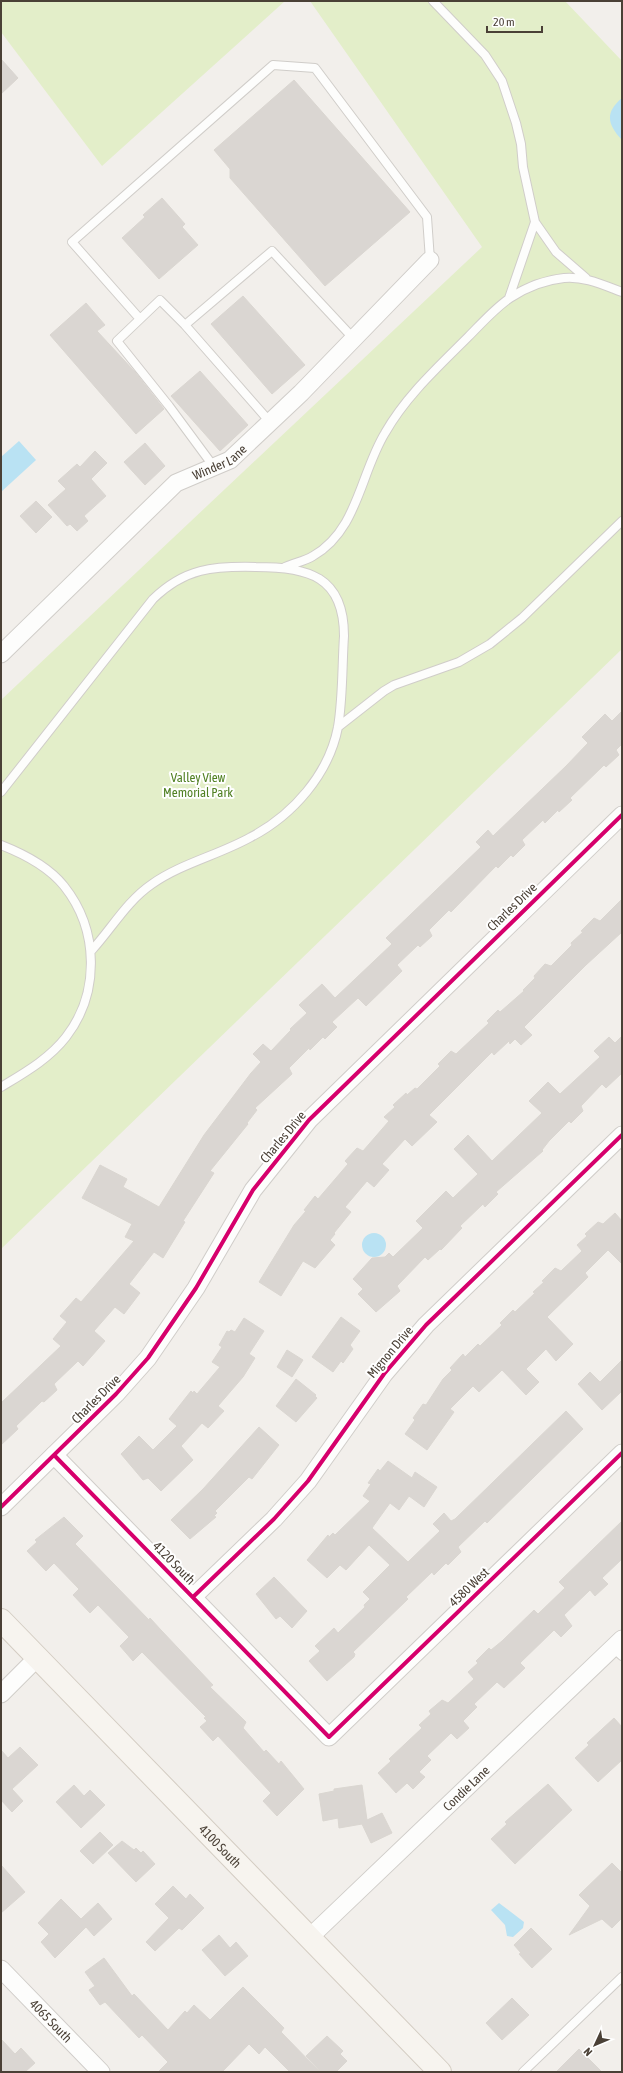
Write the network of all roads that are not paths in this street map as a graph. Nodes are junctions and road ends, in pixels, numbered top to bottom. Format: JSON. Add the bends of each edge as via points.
{"nodes":[{"id":1,"x":433,"y":1,"type":"edge"},
{"id":2,"x":536,"y":222,"type":"junction"},
{"id":3,"x":430,"y":260,"type":"joint"},
{"id":4,"x":586,"y":279,"type":"junction"},
{"id":5,"x":622,"y":292,"type":"edge"},
{"id":6,"x":509,"y":298,"type":"junction"},
{"id":7,"x":140,"y":318,"type":"junction"},
{"id":8,"x":186,"y":325,"type":"junction"},
{"id":9,"x":354,"y":339,"type":"junction"},
{"id":10,"x":270,"y":422,"type":"junction"},
{"id":11,"x":214,"y":467,"type":"junction"},
{"id":12,"x":622,"y":521,"type":"edge"},
{"id":13,"x":285,"y":567,"type":"junction"},
{"id":14,"x":1,"y":654,"type":"edge"},
{"id":15,"x":338,"y":727,"type":"junction"},
{"id":16,"x":1,"y":792,"type":"edge"},
{"id":17,"x":622,"y":815,"type":"edge"},
{"id":18,"x":1,"y":845,"type":"edge"},
{"id":19,"x":92,"y":950,"type":"junction"},
{"id":20,"x":1,"y":1087,"type":"edge"},
{"id":21,"x":622,"y":1135,"type":"edge"},
{"id":22,"x":622,"y":1453,"type":"edge"},
{"id":23,"x":54,"y":1454,"type":"junction"},
{"id":24,"x":1,"y":1506,"type":"edge"},
{"id":25,"x":193,"y":1598,"type":"junction"},
{"id":26,"x":1,"y":1620,"type":"edge"},
{"id":27,"x":619,"y":1647,"type":"edge"},
{"id":28,"x":38,"y":1658,"type":"junction"},
{"id":29,"x":1,"y":1694,"type":"edge"},
{"id":30,"x":329,"y":1736,"type":"joint"},
{"id":31,"x":309,"y":1938,"type":"junction"},
{"id":32,"x":1,"y":1969,"type":"edge"},
{"id":33,"x":622,"y":1977,"type":"edge"},
{"id":34,"x":101,"y":2072,"type":"edge"},
{"id":35,"x":440,"y":2072,"type":"edge"},
{"id":36,"x":523,"y":2072,"type":"edge"}],
"edges":[{"from":1,"to":2,"type":"lane","via":[[485,55],[502,81],[516,123]]},
{"from":2,"to":4,"type":"lane","via":[[556,252]]},
{"from":2,"to":6,"type":"lane"},
{"from":3,"to":7,"type":"lane","via":[[427,217],[315,68],[273,65],[72,242]]},
{"from":3,"to":9,"type":"street","name":"Winder Lane"},
{"from":4,"to":5,"type":"lane"},
{"from":4,"to":6,"type":"lane","via":[[563,278],[548,281]]},
{"from":6,"to":13,"type":"lane","via":[[416,390],[395,416],[365,473],[352,513],[340,533],[312,557]]},
{"from":7,"to":8,"type":"lane","via":[[160,300]]},
{"from":7,"to":11,"type":"lane","via":[[117,341]]},
{"from":8,"to":9,"type":"lane","via":[[272,251]]},
{"from":8,"to":10,"type":"lane"},
{"from":9,"to":10,"type":"street","name":"Winder Lane"},
{"from":10,"to":11,"type":"street","name":"Winder Lane","via":[[230,460]]},
{"from":11,"to":14,"type":"street","name":"Winder Lane","via":[[176,482]]},
{"from":12,"to":15,"type":"lane","via":[[522,618],[490,644],[459,662],[389,688]]},
{"from":13,"to":15,"type":"lane","via":[[310,573],[322,580],[332,591],[342,612],[344,636]]},
{"from":13,"to":16,"type":"lane","via":[[208,568],[185,575],[162,590]]},
{"from":15,"to":19,"type":"lane","via":[[321,770],[289,811],[250,838],[152,884],[124,910]]},
{"from":17,"to":23,"type":"street","name":"Charles Drive","via":[[309,1120],[253,1190],[192,1294],[148,1358],[111,1399]]},
{"from":18,"to":19,"type":"lane","via":[[38,862],[64,885],[80,911]]},
{"from":19,"to":20,"type":"lane","via":[[90,982],[81,1013],[74,1026],[55,1050]]},
{"from":21,"to":25,"type":"street","name":"Mignon Drive","via":[[421,1331],[384,1374],[308,1481],[274,1519]]},
{"from":22,"to":30,"type":"street","name":"4580 West"},
{"from":23,"to":24,"type":"street","name":"Charles Drive"},
{"from":23,"to":25,"type":"street","name":"4120 South"},
{"from":25,"to":30,"type":"street","name":"4120 South"},
{"from":26,"to":28,"type":"main road","name":"4100 South"},
{"from":27,"to":31,"type":"street","name":"Condie Lane"},
{"from":28,"to":29,"type":"street"},
{"from":28,"to":31,"type":"main road","name":"4100 South"},
{"from":31,"to":35,"type":"main road","name":"4100 South"},
{"from":32,"to":34,"type":"street","name":"4065 South"},
{"from":33,"to":36,"type":"lane"}]}
